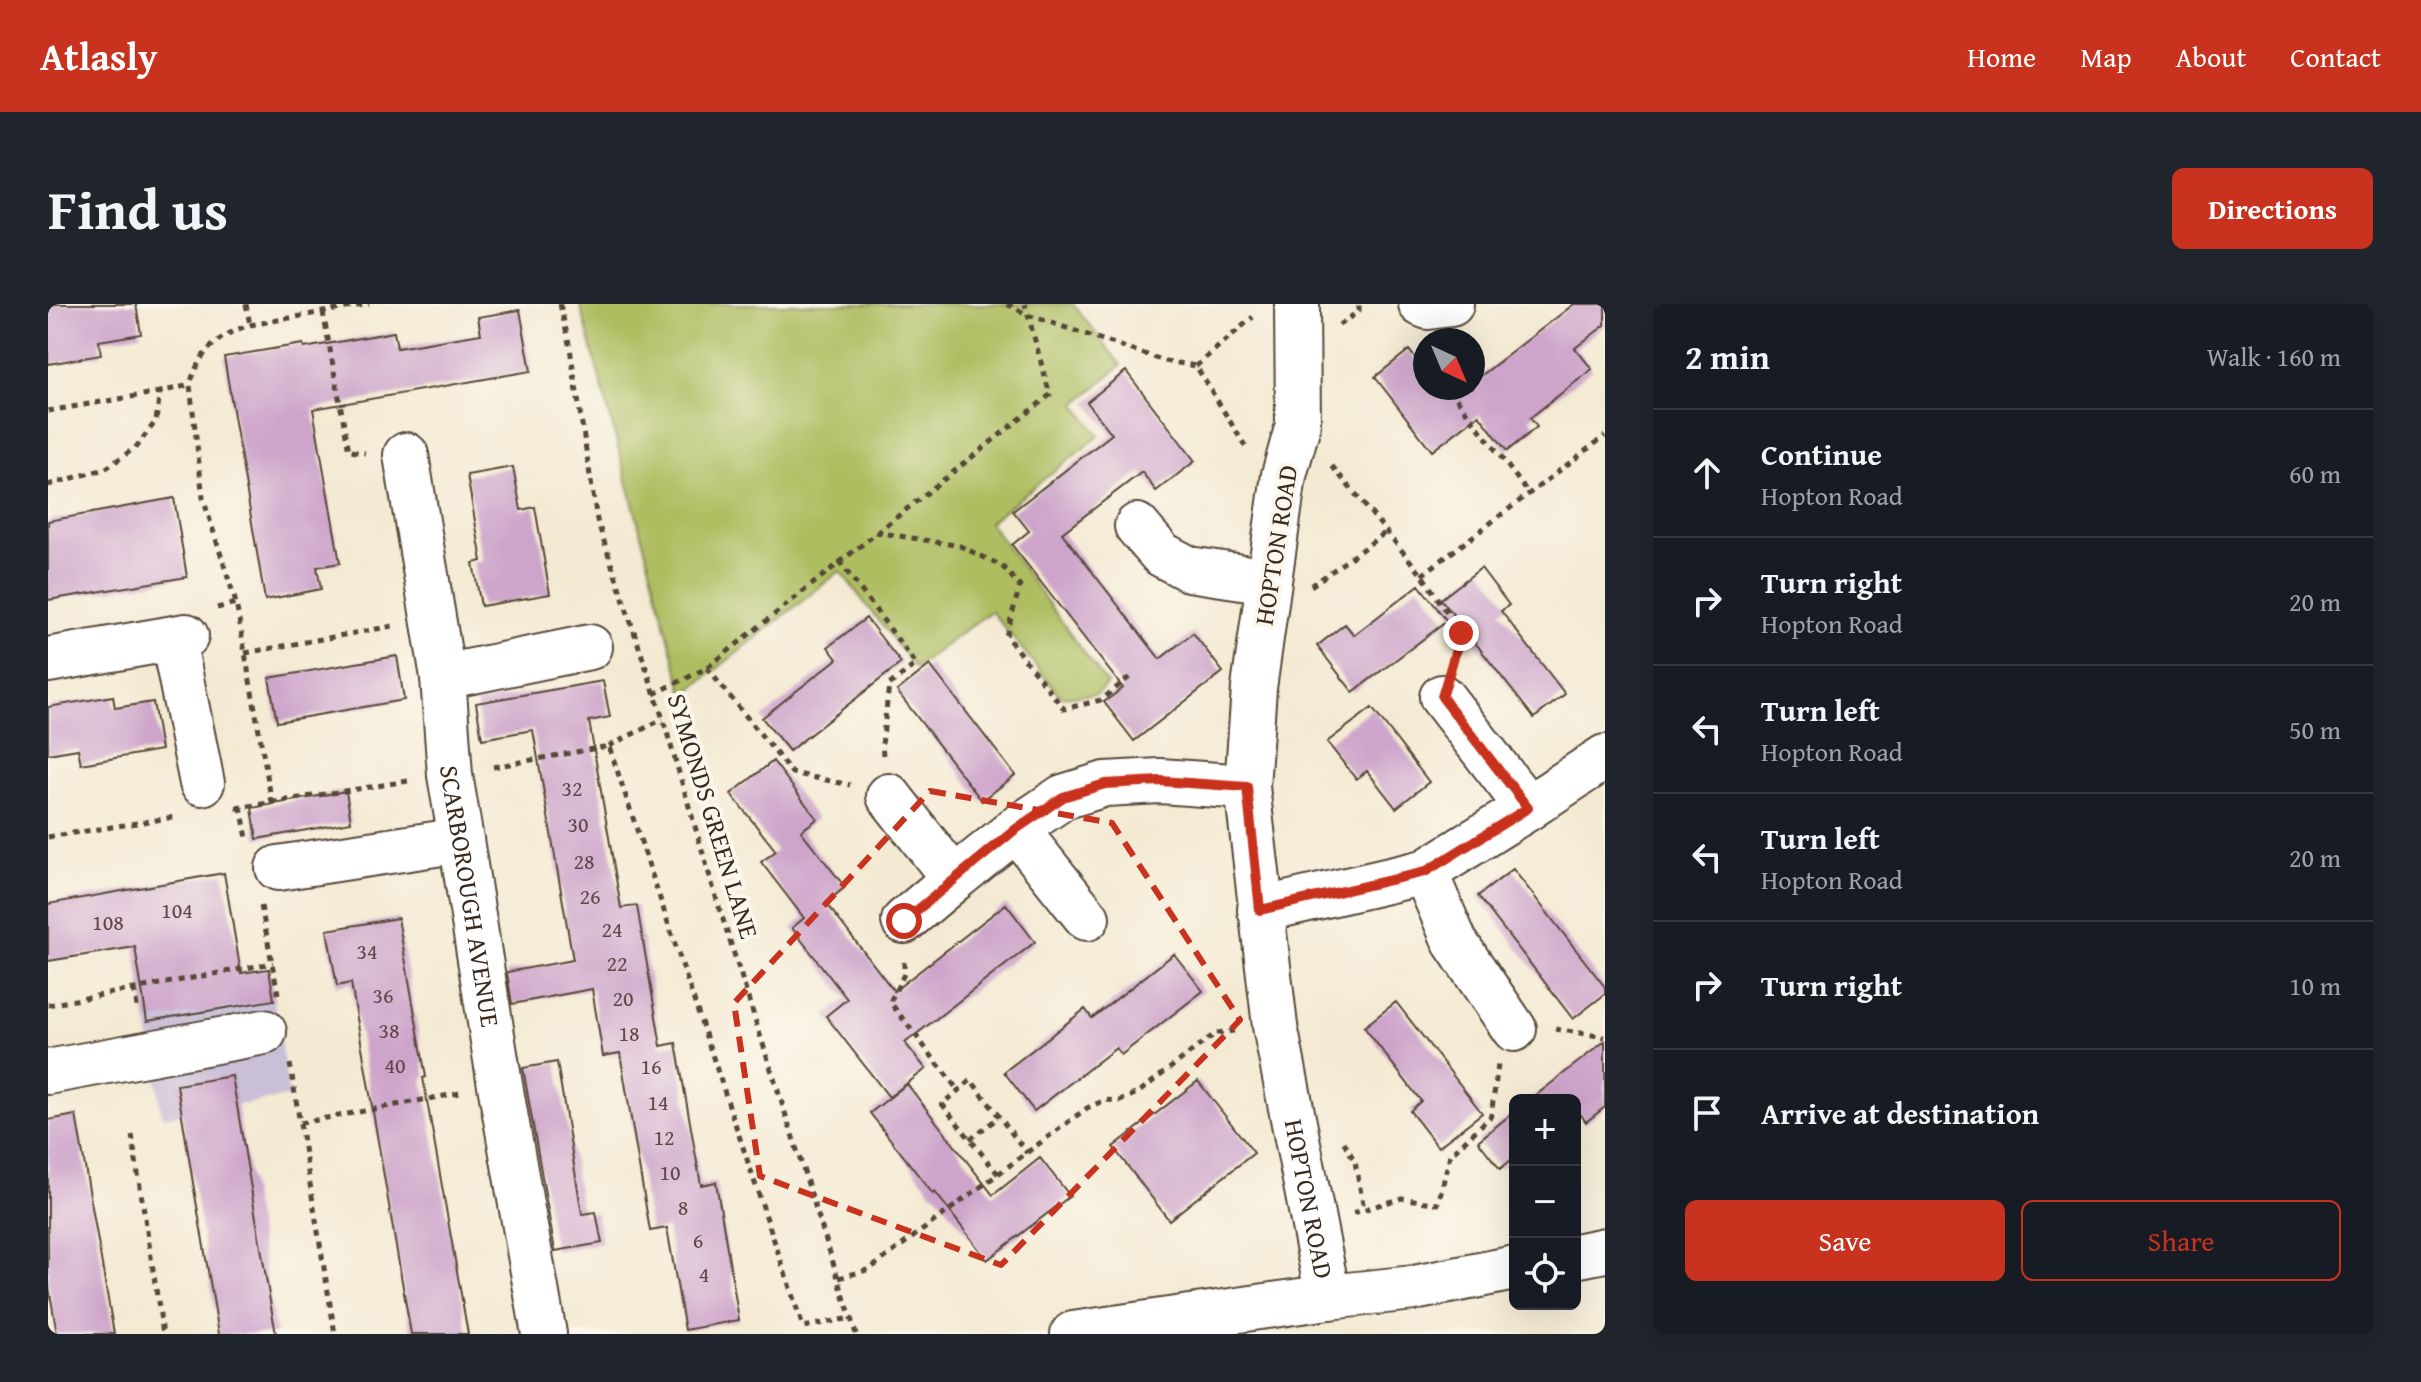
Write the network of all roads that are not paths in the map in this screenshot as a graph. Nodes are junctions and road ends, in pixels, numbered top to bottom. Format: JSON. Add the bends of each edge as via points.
{"nodes":[{"id":1,"x":1421,"y":304,"type":"edge"},
{"id":2,"x":1451,"y":304,"type":"edge"},
{"id":3,"x":1276,"y":309,"type":"edge"},
{"id":4,"x":406,"y":455,"type":"road end"},
{"id":5,"x":1137,"y":526,"type":"dead end"},
{"id":6,"x":1269,"y":581,"type":"junction"},
{"id":7,"x":590,"y":647,"type":"dead end"},
{"id":8,"x":48,"y":660,"type":"edge"},
{"id":9,"x":443,"y":677,"type":"junction"},
{"id":10,"x":1442,"y":697,"type":"road end"},
{"id":11,"x":1605,"y":757,"type":"edge"},
{"id":12,"x":1247,"y":787,"type":"junction"},
{"id":13,"x":889,"y":796,"type":"road end"},
{"id":14,"x":203,"y":803,"type":"road end"},
{"id":15,"x":1528,"y":808,"type":"junction"},
{"id":16,"x":1016,"y":829,"type":"junction"},
{"id":17,"x":461,"y":840,"type":"junction"},
{"id":18,"x":278,"y":868,"type":"dead end"},
{"id":19,"x":1425,"y":872,"type":"junction"},
{"id":20,"x":954,"y":879,"type":"junction"},
{"id":21,"x":1260,"y":910,"type":"junction"},
{"id":22,"x":1087,"y":918,"type":"dead end"},
{"id":23,"x":904,"y":921,"type":"road end"},
{"id":24,"x":1514,"y":1029,"type":"road end"},
{"id":25,"x":264,"y":1032,"type":"dead end"},
{"id":26,"x":48,"y":1072,"type":"edge"},
{"id":27,"x":1605,"y":1250,"type":"edge"},
{"id":28,"x":1581,"y":1255,"type":"edge"},
{"id":29,"x":1509,"y":1269,"type":"edge"},
{"id":30,"x":1328,"y":1297,"type":"junction"},
{"id":31,"x":544,"y":1334,"type":"edge"},
{"id":32,"x":1073,"y":1334,"type":"edge"}],
"edges":[{"from":1,"to":2,"type":"street"},
{"from":3,"to":6,"type":"street","name":"HOPTON ROAD","via":[[1298,425],[1284,475]]},
{"from":4,"to":9,"type":"street","name":"SCARBOROUGH AVENUE"},
{"from":5,"to":6,"type":"street","via":[[1161,554],[1189,569]]},
{"from":6,"to":12,"type":"street","name":"HOPTON ROAD"},
{"from":7,"to":9,"type":"street"},
{"from":8,"to":14,"type":"street","via":[[179,638]]},
{"from":9,"to":17,"type":"street","name":"SCARBOROUGH AVENUE"},
{"from":10,"to":15,"type":"street"},
{"from":11,"to":15,"type":"street"},
{"from":12,"to":16,"type":"street","via":[[1160,781],[1105,784],[1063,797]]},
{"from":12,"to":21,"type":"street","name":"HOPTON ROAD"},
{"from":13,"to":20,"type":"street"},
{"from":15,"to":19,"type":"street"},
{"from":16,"to":20,"type":"street"},
{"from":16,"to":22,"type":"street"},
{"from":17,"to":18,"type":"street"},
{"from":17,"to":31,"type":"street","name":"SCARBOROUGH AVENUE"},
{"from":19,"to":21,"type":"street"},
{"from":19,"to":24,"type":"street","via":[[1455,942]]},
{"from":20,"to":23,"type":"street"},
{"from":21,"to":30,"type":"street","name":"HOPTON ROAD","via":[[1275,1026]]},
{"from":25,"to":26,"type":"street"},
{"from":27,"to":28,"type":"street"},
{"from":29,"to":30,"type":"street","via":[[1414,1288]]},
{"from":30,"to":32,"type":"street"}]}
